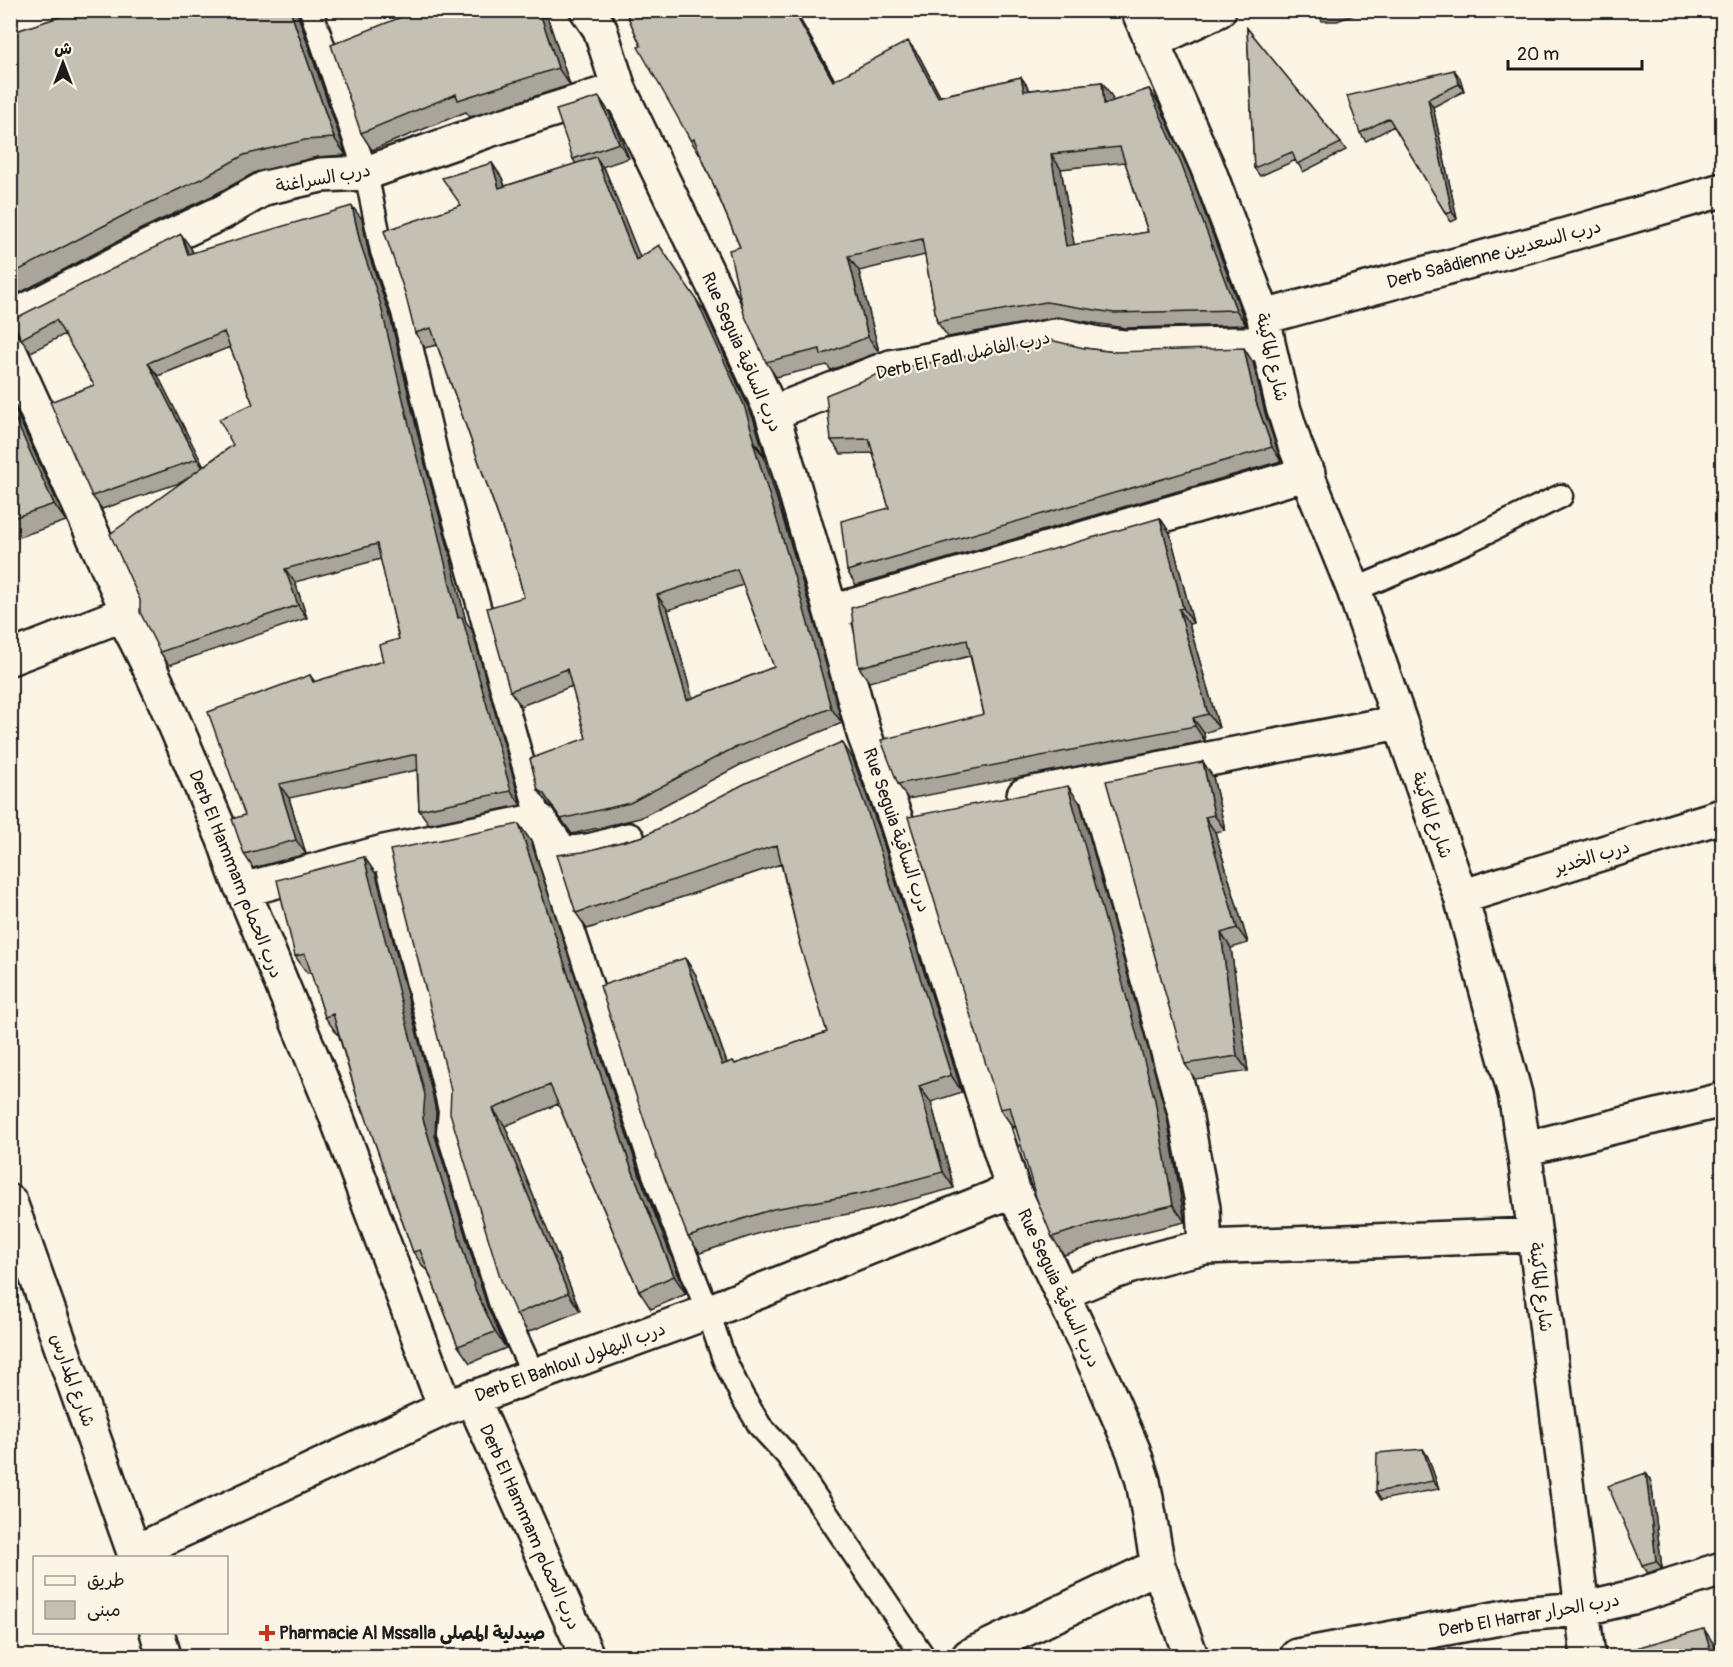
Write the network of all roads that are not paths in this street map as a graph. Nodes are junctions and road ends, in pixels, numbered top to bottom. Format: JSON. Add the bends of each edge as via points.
{"nodes":[{"id":1,"x":311,"y":10,"type":"edge"},
{"id":2,"x":587,"y":10,"type":"edge"},
{"id":3,"x":1138,"y":10,"type":"edge"},
{"id":4,"x":1219,"y":10,"type":"edge"},
{"id":5,"x":1151,"y":42,"type":"junction"},
{"id":6,"x":619,"y":89,"type":"junction"},
{"id":7,"x":366,"y":174,"type":"junction"},
{"id":8,"x":1722,"y":190,"type":"edge"},
{"id":9,"x":10,"y":319,"type":"edge"},
{"id":10,"x":1266,"y":330,"type":"junction"},
{"id":11,"x":13,"y":364,"type":"edge"},
{"id":12,"x":772,"y":413,"type":"junction"},
{"id":13,"x":1308,"y":473,"type":"junction"},
{"id":14,"x":1561,"y":496,"type":"dead end"},
{"id":15,"x":1354,"y":590,"type":"junction"},
{"id":16,"x":831,"y":612,"type":"junction"},
{"id":17,"x":128,"y":625,"type":"junction"},
{"id":18,"x":10,"y":658,"type":"edge"},
{"id":19,"x":1399,"y":722,"type":"junction"},
{"id":20,"x":864,"y":734,"type":"junction"},
{"id":21,"x":833,"y":747,"type":"edge"},
{"id":22,"x":1093,"y":781,"type":"junction"},
{"id":23,"x":1000,"y":799,"type":"edge"},
{"id":24,"x":1722,"y":816,"type":"edge"},
{"id":25,"x":539,"y":820,"type":"junction"},
{"id":26,"x":657,"y":830,"type":"edge"},
{"id":27,"x":384,"y":852,"type":"junction"},
{"id":28,"x":243,"y":890,"type":"junction"},
{"id":29,"x":1461,"y":897,"type":"junction"},
{"id":30,"x":1722,"y":1100,"type":"edge"},
{"id":31,"x":1524,"y":1149,"type":"junction"},
{"id":32,"x":1013,"y":1190,"type":"junction"},
{"id":33,"x":10,"y":1202,"type":"edge"},
{"id":34,"x":1535,"y":1235,"type":"junction"},
{"id":35,"x":1205,"y":1247,"type":"junction"},
{"id":36,"x":1062,"y":1294,"type":"junction"},
{"id":37,"x":708,"y":1312,"type":"junction"},
{"id":38,"x":534,"y":1377,"type":"junction"},
{"id":39,"x":459,"y":1402,"type":"junction"},
{"id":40,"x":135,"y":1555,"type":"edge"},
{"id":41,"x":1158,"y":1566,"type":"junction"},
{"id":42,"x":1722,"y":1569,"type":"edge"},
{"id":43,"x":1581,"y":1608,"type":"junction"},
{"id":44,"x":158,"y":1634,"type":"edge"},
{"id":45,"x":164,"y":1656,"type":"edge"},
{"id":46,"x":587,"y":1656,"type":"edge"},
{"id":47,"x":923,"y":1656,"type":"edge"},
{"id":48,"x":969,"y":1656,"type":"edge"},
{"id":49,"x":1191,"y":1656,"type":"edge"},
{"id":50,"x":1297,"y":1656,"type":"edge"},
{"id":51,"x":1588,"y":1656,"type":"edge"}],
"edges":[{"from":1,"to":7,"type":"lane"},
{"from":2,"to":6,"type":"street","name":"Rue Seguia درب الساقية","via":[[600,29]]},
{"from":3,"to":5,"type":"street","name":"شارع الماكينة"},
{"from":4,"to":5,"type":"street"},
{"from":5,"to":10,"type":"street","name":"شارع الماكينة","via":[[1207,166]]},
{"from":6,"to":7,"type":"street","name":"درب السراغنة"},
{"from":6,"to":12,"type":"street","name":"Rue Seguia درب الساقية"},
{"from":7,"to":9,"type":"street","name":"درب السراغنة","via":[[321,175],[265,188]]},
{"from":7,"to":25,"type":"lane","via":[[382,251],[403,312],[438,461]]},
{"from":8,"to":10,"type":"street","name":"Derb Saâdienne درب السعديين","via":[[1552,239]]},
{"from":10,"to":12,"type":"street","name":"Derb El Fadl درب الفاضل","via":[[1124,347],[1060,334],[891,367]]},
{"from":10,"to":13,"type":"street","name":"شارع الماكينة","via":[[1283,407]]},
{"from":11,"to":17,"type":"street","name":"Derb El Hammam درب الحمام","via":[[132,621]]},
{"from":12,"to":16,"type":"street","name":"Rue Seguia درب الساقية"},
{"from":13,"to":15,"type":"street","name":"شارع الماكينة"},
{"from":13,"to":16,"type":"street"},
{"from":14,"to":15,"type":"lane"},
{"from":15,"to":19,"type":"street","name":"شارع الماكينة"},
{"from":16,"to":20,"type":"street","name":"Rue Seguia درب الساقية"},
{"from":17,"to":18,"type":"street","via":[[116,617]]},
{"from":17,"to":28,"type":"street","name":"Derb El Hammam درب الحمام"},
{"from":19,"to":22,"type":"street"},
{"from":19,"to":29,"type":"street","name":"شارع الماكينة"},
{"from":20,"to":21,"type":"street"},
{"from":20,"to":32,"type":"street","name":"Rue Seguia درب الساقية","via":[[908,818]]},
{"from":22,"to":23,"type":"street"},
{"from":22,"to":35,"type":"street","via":[[1185,1113],[1203,1208]]},
{"from":24,"to":29,"type":"street","name":"درب الخدير"},
{"from":25,"to":26,"type":"street","via":[[562,853],[590,850]]},
{"from":25,"to":27,"type":"street"},
{"from":25,"to":37,"type":"lane","via":[[654,1174]]},
{"from":27,"to":28,"type":"street"},
{"from":27,"to":38,"type":"lane","via":[[450,1111],[448,1132],[458,1169],[500,1302]]},
{"from":28,"to":39,"type":"street","name":"Derb El Hammam درب الحمام"},
{"from":29,"to":31,"type":"street","name":"شارع الماكينة","via":[[1515,1094]]},
{"from":30,"to":31,"type":"street"},
{"from":31,"to":34,"type":"street","name":"شارع الماكينة"},
{"from":32,"to":36,"type":"street","name":"Rue Seguia درب الساقية"},
{"from":32,"to":37,"type":"street","name":"Derb El Bahloul درب البهلول"},
{"from":33,"to":40,"type":"street","name":"شارع المدارس"},
{"from":34,"to":35,"type":"street"},
{"from":34,"to":43,"type":"street","name":"شارع الماكينة"},
{"from":35,"to":36,"type":"street","via":[[1157,1257]]},
{"from":36,"to":41,"type":"street","name":"Rue Seguia درب الساقية","via":[[1105,1385],[1143,1481]]},
{"from":37,"to":38,"type":"street","name":"Derb El Bahloul درب البهلول"},
{"from":37,"to":47,"type":"lane","via":[[724,1359],[760,1426],[787,1455]]},
{"from":38,"to":39,"type":"street","name":"Derb El Bahloul درب البهلول"},
{"from":39,"to":40,"type":"street","name":"Derb El Bahloul درب البهلول"},
{"from":39,"to":46,"type":"street","name":"Derb El Hammam درب الحمام"},
{"from":41,"to":48,"type":"street"},
{"from":41,"to":49,"type":"street","name":"Rue Seguia درب الساقية"},
{"from":42,"to":43,"type":"street","name":"Derb El Harrar درب الحرار","via":[[1633,1597]]},
{"from":43,"to":50,"type":"street","name":"Derb El Harrar درب الحرار","via":[[1521,1614]]},
{"from":43,"to":51,"type":"street","name":"شارع الماكينة"},
{"from":44,"to":45,"type":"street"}]}
